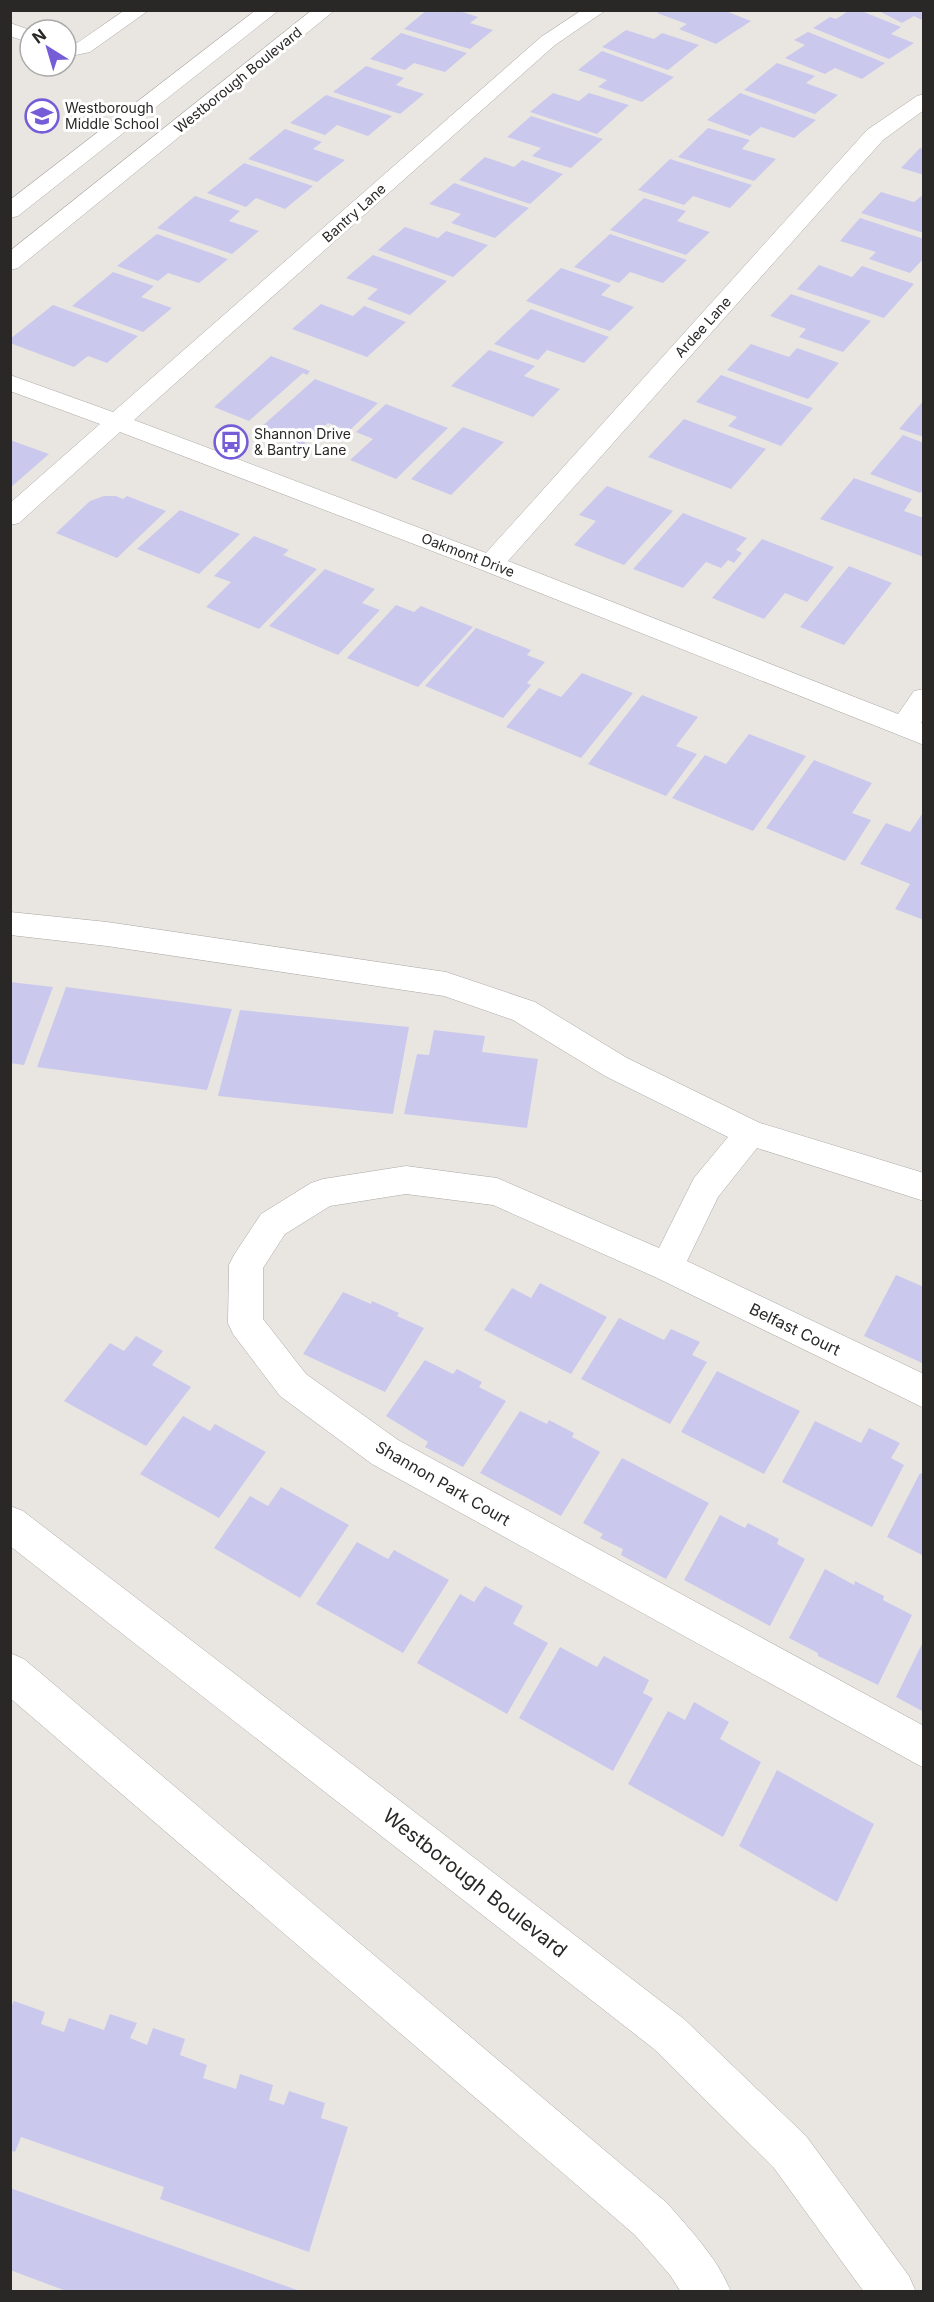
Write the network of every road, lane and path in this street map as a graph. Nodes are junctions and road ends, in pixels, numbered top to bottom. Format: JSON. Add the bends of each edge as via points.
{"nodes":[{"id":1,"x":140,"y":10,"type":"edge"},
{"id":2,"x":269,"y":10,"type":"edge"},
{"id":3,"x":325,"y":10,"type":"edge"},
{"id":4,"x":596,"y":10,"type":"edge"},
{"id":5,"x":78,"y":49,"type":"edge"},
{"id":6,"x":924,"y":100,"type":"edge"},
{"id":7,"x":10,"y":211,"type":"edge"},
{"id":8,"x":10,"y":263,"type":"edge"},
{"id":9,"x":10,"y":382,"type":"edge"},
{"id":10,"x":117,"y":423,"type":"junction"},
{"id":11,"x":10,"y":517,"type":"edge"},
{"id":12,"x":491,"y":564,"type":"junction"},
{"id":13,"x":924,"y":698,"type":"edge"},
{"id":14,"x":914,"y":731,"type":"edge"},
{"id":15,"x":10,"y":923,"type":"edge"},
{"id":16,"x":750,"y":1133,"type":"junction"},
{"id":17,"x":924,"y":1187,"type":"edge"},
{"id":18,"x":667,"y":1267,"type":"junction"},
{"id":19,"x":924,"y":1392,"type":"edge"},
{"id":20,"x":10,"y":1523,"type":"edge"},
{"id":21,"x":10,"y":1672,"type":"edge"},
{"id":22,"x":924,"y":1748,"type":"edge"},
{"id":23,"x":708,"y":2292,"type":"edge"},
{"id":24,"x":893,"y":2292,"type":"edge"}],
"edges":[{"from":1,"to":5,"type":"street"},
{"from":2,"to":7,"type":"street"},
{"from":3,"to":8,"type":"street","name":"Westborough Boulevard"},
{"from":4,"to":10,"type":"street","name":"Bantry Lane","via":[[548,41]]},
{"from":6,"to":12,"type":"street","name":"Ardee Lane","via":[[875,135]]},
{"from":9,"to":10,"type":"street","name":"Oakmont Drive"},
{"from":10,"to":11,"type":"street","name":"Bantry Lane"},
{"from":10,"to":12,"type":"street","name":"Oakmont Drive"},
{"from":12,"to":14,"type":"street","name":"Oakmont Drive"},
{"from":13,"to":14,"type":"street"},
{"from":15,"to":16,"type":"street","via":[[446,984],[524,1011],[616,1067]]},
{"from":16,"to":17,"type":"street"},
{"from":16,"to":18,"type":"street","via":[[706,1188]]},
{"from":18,"to":19,"type":"street","name":"Belfast Court"},
{"from":18,"to":22,"type":"street","name":"Shannon Park Court","via":[[497,1192],[406,1180],[323,1193],[273,1224],[246,1265],[245,1323],[293,1385],[385,1452]]},
{"from":20,"to":24,"type":"street","name":"Westborough Boulevard","via":[[669,2034],[790,2151]]},
{"from":21,"to":23,"type":"street","via":[[651,2219]]}]}
